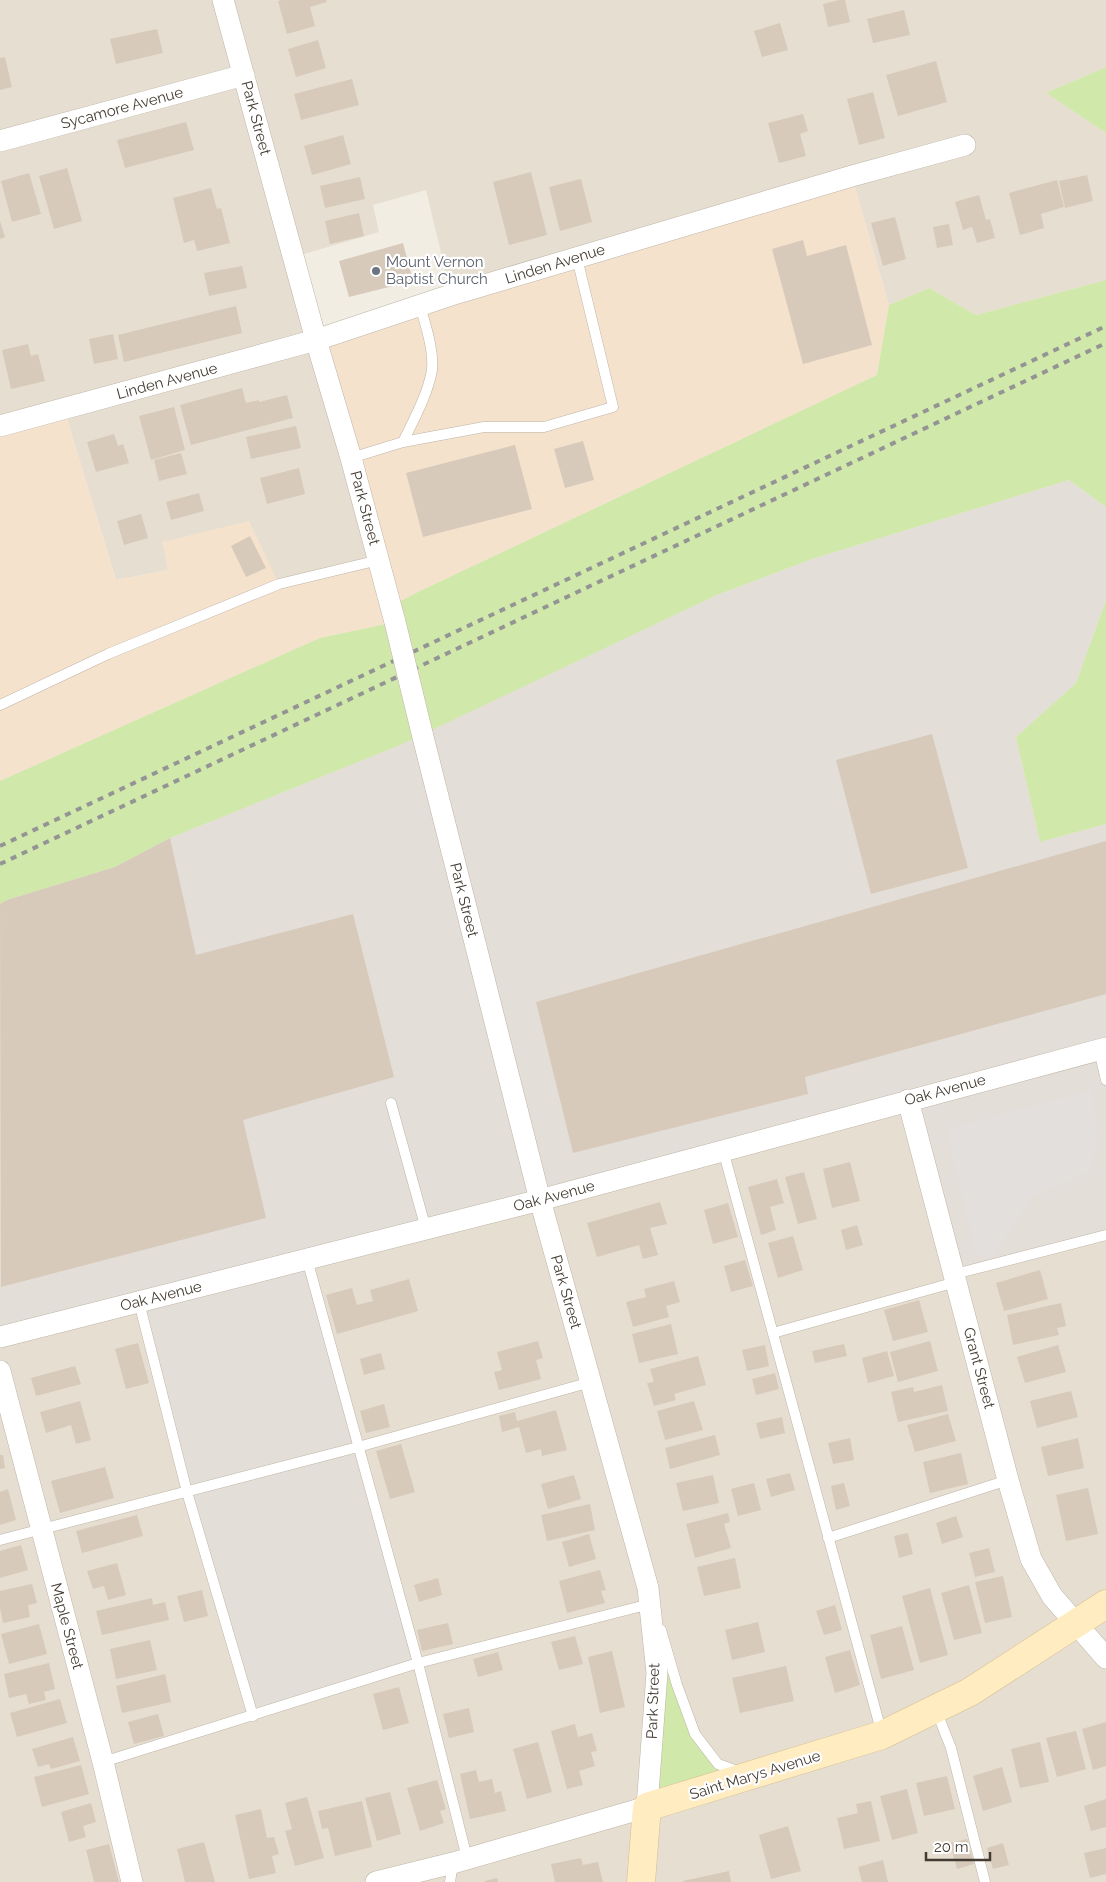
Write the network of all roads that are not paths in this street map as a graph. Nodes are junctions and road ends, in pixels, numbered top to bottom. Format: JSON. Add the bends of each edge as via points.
{"nodes":[{"id":1,"x":223,"y":0,"type":"edge"},
{"id":2,"x":244,"y":75,"type":"junction"},
{"id":3,"x":0,"y":141,"type":"edge"},
{"id":4,"x":965,"y":145,"type":"dead end"},
{"id":5,"x":577,"y":258,"type":"junction"},
{"id":6,"x":420,"y":305,"type":"junction"},
{"id":7,"x":316,"y":340,"type":"junction"},
{"id":8,"x":0,"y":426,"type":"edge"},
{"id":9,"x":402,"y":442,"type":"junction"},
{"id":10,"x":351,"y":458,"type":"junction"},
{"id":11,"x":379,"y":560,"type":"junction"},
{"id":12,"x":0,"y":705,"type":"edge"},
{"id":13,"x":1102,"y":1049,"type":"edge"},
{"id":14,"x":1106,"y":1080,"type":"edge"},
{"id":15,"x":908,"y":1100,"type":"junction"},
{"id":16,"x":391,"y":1103,"type":"dead end"},
{"id":17,"x":723,"y":1150,"type":"junction"},
{"id":18,"x":540,"y":1200,"type":"junction"},
{"id":19,"x":426,"y":1229,"type":"junction"},
{"id":20,"x":1106,"y":1235,"type":"edge"},
{"id":21,"x":306,"y":1259,"type":"junction"},
{"id":22,"x":955,"y":1278,"type":"junction"},
{"id":23,"x":139,"y":1302,"type":"junction"},
{"id":24,"x":773,"y":1333,"type":"junction"},
{"id":25,"x":0,"y":1337,"type":"edge"},
{"id":26,"x":0,"y":1371,"type":"edge"},
{"id":27,"x":591,"y":1382,"type":"junction"},
{"id":28,"x":358,"y":1447,"type":"junction"},
{"id":29,"x":1008,"y":1480,"type":"junction"},
{"id":30,"x":187,"y":1492,"type":"junction"},
{"id":31,"x":40,"y":1528,"type":"junction"},
{"id":32,"x":828,"y":1538,"type":"junction"},
{"id":33,"x":0,"y":1540,"type":"edge"},
{"id":34,"x":649,"y":1596,"type":"junction"},
{"id":35,"x":1106,"y":1604,"type":"edge"},
{"id":36,"x":1077,"y":1624,"type":"junction"},
{"id":37,"x":1106,"y":1658,"type":"edge"},
{"id":38,"x":418,"y":1663,"type":"junction"},
{"id":39,"x":936,"y":1709,"type":"junction"},
{"id":40,"x":253,"y":1716,"type":"junction"},
{"id":41,"x":882,"y":1736,"type":"junction"},
{"id":42,"x":103,"y":1762,"type":"junction"},
{"id":43,"x":752,"y":1776,"type":"junction"},
{"id":44,"x":647,"y":1807,"type":"junction"},
{"id":45,"x":457,"y":1868,"type":"edge"},
{"id":46,"x":132,"y":1882,"type":"edge"},
{"id":47,"x":376,"y":1882,"type":"edge"},
{"id":48,"x":641,"y":1882,"type":"edge"},
{"id":49,"x":985,"y":1882,"type":"edge"}],
"edges":[{"from":1,"to":2,"type":"street","name":"Park Street"},
{"from":2,"to":3,"type":"street","name":"Sycamore Avenue"},
{"from":2,"to":7,"type":"street","name":"Park Street"},
{"from":4,"to":5,"type":"street","name":"Linden Avenue"},
{"from":5,"to":6,"type":"street","name":"Linden Avenue"},
{"from":5,"to":9,"type":"lane","via":[[613,407],[544,427],[484,427]]},
{"from":6,"to":7,"type":"street","name":"Linden Avenue"},
{"from":6,"to":9,"type":"lane","via":[[429,336],[432,369],[420,409]]},
{"from":7,"to":8,"type":"street","name":"Linden Avenue"},
{"from":7,"to":10,"type":"street","name":"Park Street"},
{"from":9,"to":10,"type":"lane"},
{"from":10,"to":11,"type":"street","name":"Park Street"},
{"from":11,"to":12,"type":"lane","via":[[279,584],[108,654]]},
{"from":11,"to":18,"type":"street","name":"Park Street","bridge":true},
{"from":13,"to":14,"type":"lane"},
{"from":13,"to":15,"type":"street","name":"Oak Avenue"},
{"from":15,"to":17,"type":"street","name":"Oak Avenue"},
{"from":15,"to":22,"type":"street","name":"Grant Street"},
{"from":16,"to":19,"type":"lane"},
{"from":17,"to":18,"type":"street","name":"Oak Avenue"},
{"from":17,"to":24,"type":"lane"},
{"from":18,"to":19,"type":"street","name":"Oak Avenue"},
{"from":18,"to":27,"type":"street","name":"Park Street"},
{"from":19,"to":21,"type":"street","name":"Oak Avenue"},
{"from":20,"to":22,"type":"lane"},
{"from":21,"to":23,"type":"street","name":"Oak Avenue"},
{"from":21,"to":28,"type":"lane"},
{"from":22,"to":24,"type":"lane"},
{"from":22,"to":29,"type":"street","name":"Grant Street"},
{"from":23,"to":25,"type":"street","name":"Oak Avenue"},
{"from":23,"to":30,"type":"lane"},
{"from":24,"to":32,"type":"lane"},
{"from":26,"to":31,"type":"street","name":"Maple Street"},
{"from":27,"to":28,"type":"lane"},
{"from":27,"to":34,"type":"street","name":"Park Street"},
{"from":28,"to":30,"type":"lane"},
{"from":28,"to":38,"type":"lane"},
{"from":29,"to":32,"type":"lane"},
{"from":29,"to":36,"type":"street","name":"Grant Street","via":[[1031,1558],[1052,1596]]},
{"from":30,"to":31,"type":"lane"},
{"from":30,"to":40,"type":"lane"},
{"from":31,"to":33,"type":"lane"},
{"from":31,"to":42,"type":"street","name":"Maple Street"},
{"from":32,"to":41,"type":"lane"},
{"from":34,"to":38,"type":"lane"},
{"from":34,"to":43,"type":"lane","via":[[695,1734],[718,1764]]},
{"from":34,"to":44,"type":"street","name":"Park Street","via":[[657,1673]]},
{"from":35,"to":36,"type":"main road","name":"Saint Marys Avenue"},
{"from":36,"to":37,"type":"street","name":"Grant Street"},
{"from":36,"to":39,"type":"main road","name":"Saint Marys Avenue","via":[[970,1692]]},
{"from":38,"to":40,"type":"lane"},
{"from":38,"to":45,"type":"lane"},
{"from":39,"to":41,"type":"main road","name":"Saint Marys Avenue"},
{"from":39,"to":49,"type":"lane","via":[[951,1748]]},
{"from":40,"to":42,"type":"lane"},
{"from":41,"to":43,"type":"main road","name":"Saint Marys Avenue"},
{"from":42,"to":46,"type":"street","name":"Maple Street"},
{"from":43,"to":44,"type":"main road","name":"Saint Marys Avenue"},
{"from":44,"to":45,"type":"street","name":"Saint Marys Avenue"},
{"from":44,"to":48,"type":"main road"},
{"from":45,"to":47,"type":"street","name":"Saint Marys Avenue"}]}
